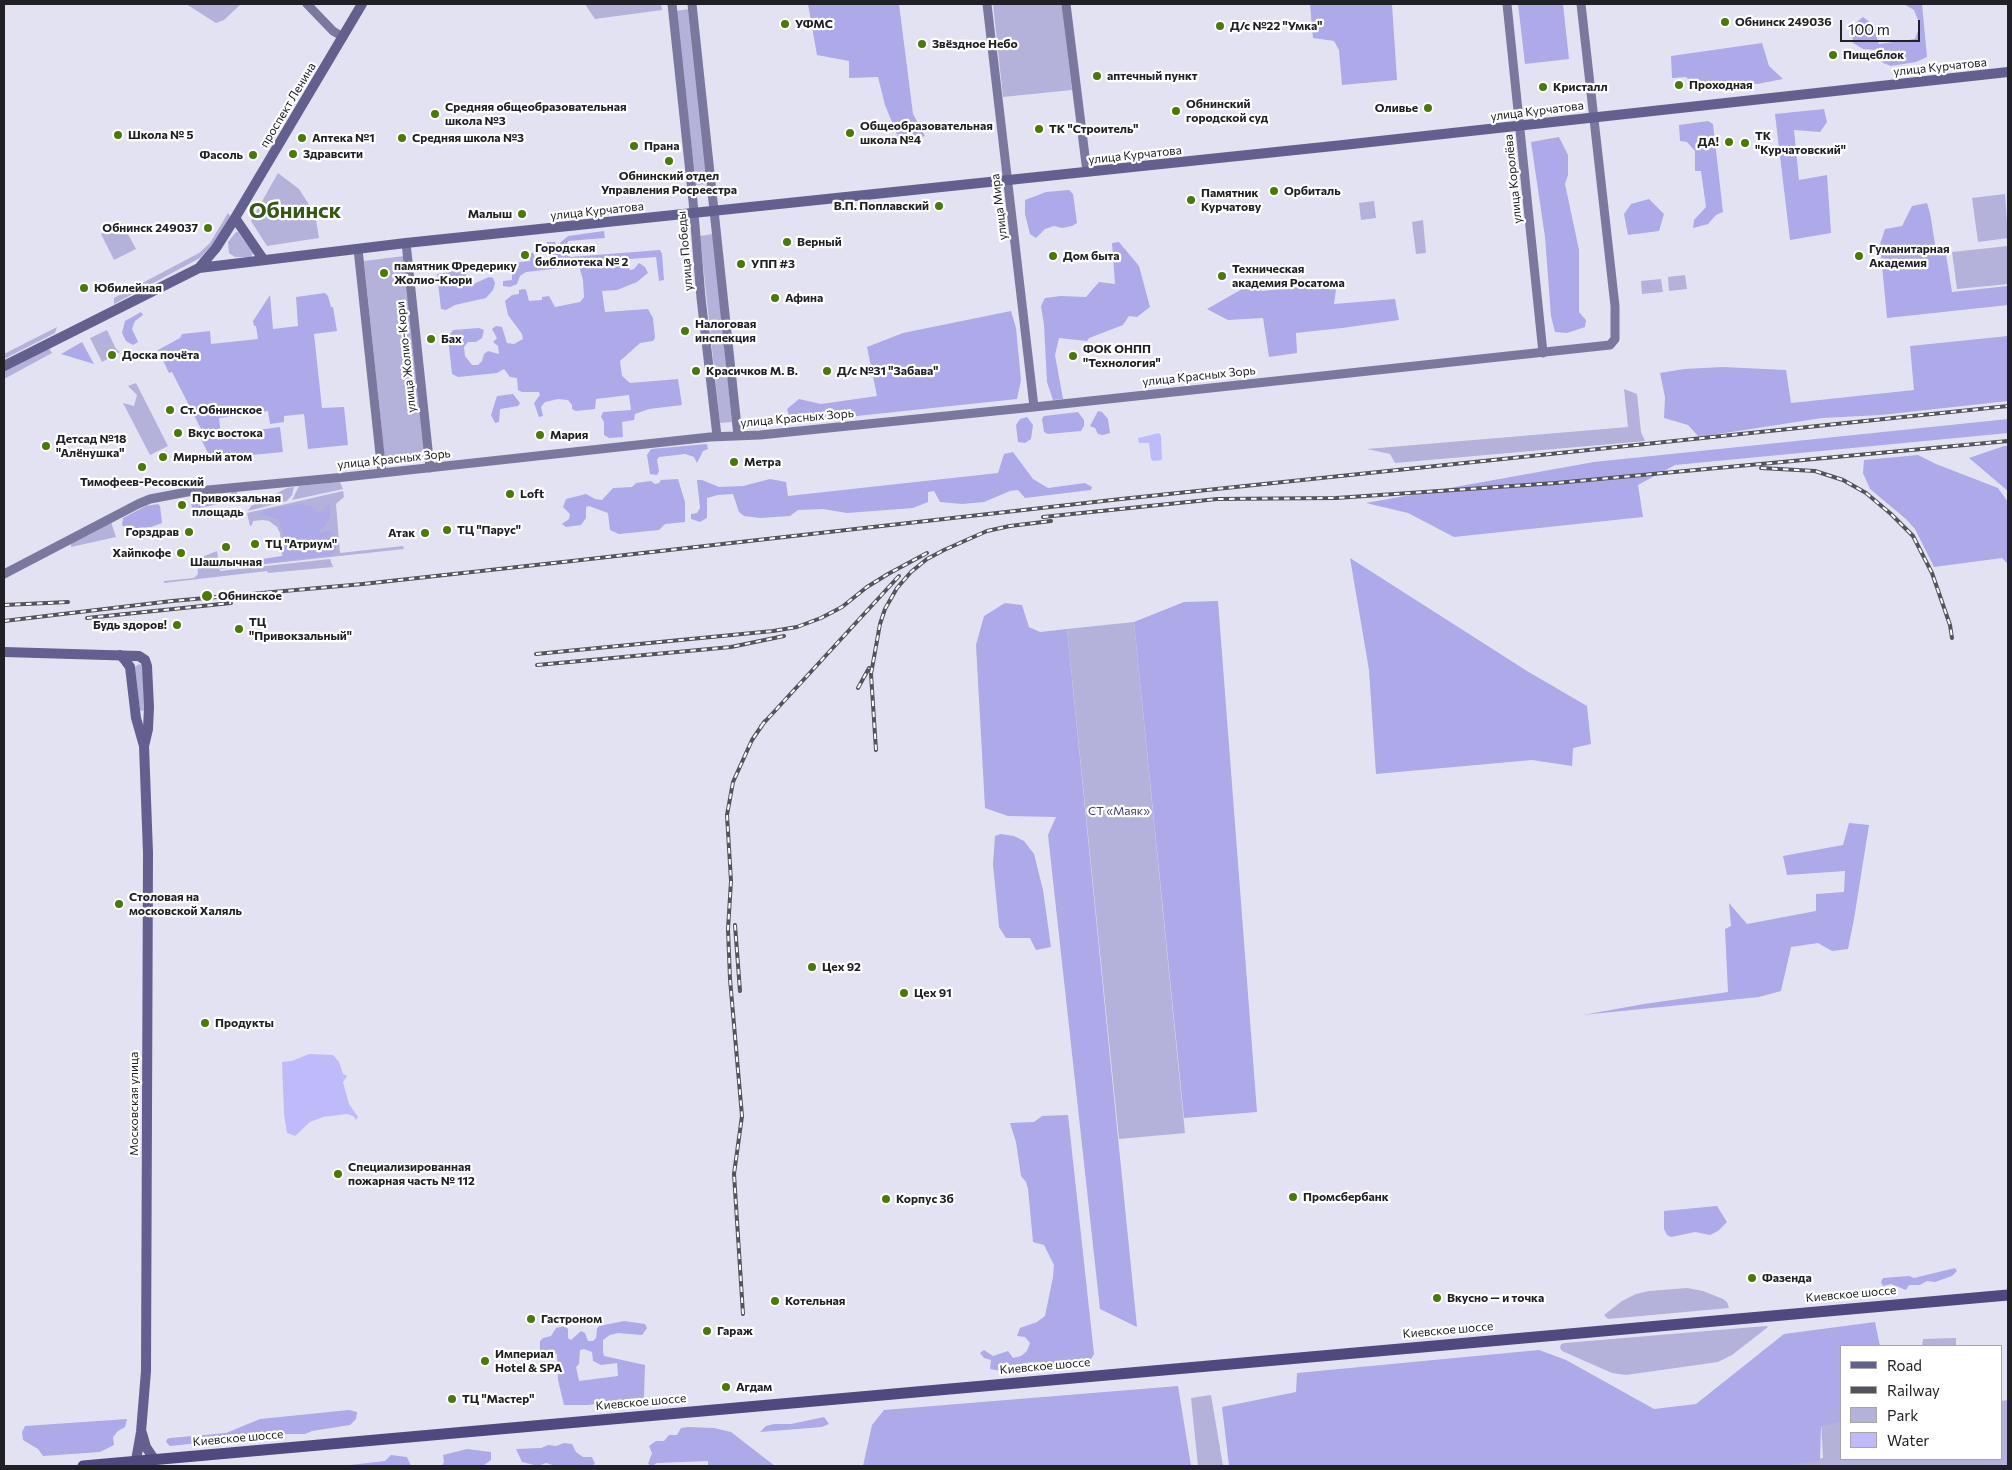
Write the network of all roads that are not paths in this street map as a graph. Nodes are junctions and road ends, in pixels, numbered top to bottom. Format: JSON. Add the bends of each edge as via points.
{"nodes":[{"id":1,"x":307,"y":4,"type":"edge"},
{"id":2,"x":362,"y":4,"type":"edge"},
{"id":3,"x":672,"y":4,"type":"edge"},
{"id":4,"x":692,"y":4,"type":"edge"},
{"id":5,"x":987,"y":4,"type":"edge"},
{"id":6,"x":1066,"y":4,"type":"edge"},
{"id":7,"x":1507,"y":4,"type":"edge"},
{"id":8,"x":1581,"y":4,"type":"edge"},
{"id":9,"x":343,"y":37,"type":"junction"},
{"id":10,"x":2008,"y":72,"type":"edge"},
{"id":11,"x":1594,"y":117,"type":"junction"},
{"id":12,"x":1520,"y":126,"type":"junction"},
{"id":13,"x":1086,"y":172,"type":"junction"},
{"id":14,"x":1008,"y":180,"type":"junction"},
{"id":15,"x":713,"y":212,"type":"junction"},
{"id":16,"x":694,"y":214,"type":"junction"},
{"id":17,"x":235,"y":218,"type":"junction"},
{"id":18,"x":406,"y":243,"type":"junction"},
{"id":19,"x":358,"y":249,"type":"junction"},
{"id":20,"x":263,"y":260,"type":"junction"},
{"id":21,"x":199,"y":268,"type":"junction"},
{"id":22,"x":1543,"y":353,"type":"junction"},
{"id":23,"x":4,"y":366,"type":"edge"},
{"id":24,"x":1034,"y":407,"type":"junction"},
{"id":25,"x":717,"y":436,"type":"junction"},
{"id":26,"x":738,"y":436,"type":"junction"},
{"id":27,"x":430,"y":468,"type":"junction"},
{"id":28,"x":382,"y":472,"type":"junction"},
{"id":29,"x":4,"y":574,"type":"edge"},
{"id":30,"x":4,"y":652,"type":"edge"},
{"id":31,"x":120,"y":655,"type":"junction"},
{"id":32,"x":139,"y":656,"type":"junction"},
{"id":33,"x":130,"y":667,"type":"junction"},
{"id":34,"x":149,"y":707,"type":"junction"},
{"id":35,"x":135,"y":711,"type":"junction"},
{"id":36,"x":144,"y":746,"type":"junction"},
{"id":37,"x":2008,"y":1295,"type":"edge"},
{"id":38,"x":141,"y":1432,"type":"junction"},
{"id":39,"x":154,"y":1459,"type":"junction"},
{"id":40,"x":136,"y":1464,"type":"edge"},
{"id":41,"x":84,"y":1466,"type":"edge"}],
"edges":[{"from":1,"to":9,"type":"street"},
{"from":2,"to":9,"type":"main road","name":"проспект Ленина"},
{"from":3,"to":16,"type":"street","name":"улица Победы"},
{"from":4,"to":15,"type":"street"},
{"from":5,"to":14,"type":"street","name":"улица Мира"},
{"from":6,"to":13,"type":"street"},
{"from":7,"to":12,"type":"street","name":"улица Королёва"},
{"from":8,"to":11,"type":"street"},
{"from":9,"to":17,"type":"main road","name":"проспект Ленина"},
{"from":10,"to":11,"type":"main road","name":"улица Курчатова"},
{"from":11,"to":12,"type":"main road","name":"улица Курчатова"},
{"from":11,"to":22,"type":"street","name":"улица Красных Зорь","via":[[1616,321],[1615,339],[1610,345]]},
{"from":12,"to":13,"type":"main road","name":"улица Курчатова"},
{"from":12,"to":22,"type":"street","name":"улица Королёва"},
{"from":13,"to":14,"type":"main road","name":"улица Курчатова"},
{"from":14,"to":15,"type":"main road","name":"улица Курчатова"},
{"from":14,"to":24,"type":"street","name":"улица Мира"},
{"from":15,"to":16,"type":"main road","name":"улица Курчатова"},
{"from":15,"to":26,"type":"street"},
{"from":16,"to":18,"type":"main road","name":"улица Курчатова"},
{"from":16,"to":25,"type":"street","name":"улица Победы"},
{"from":17,"to":20,"type":"main road"},
{"from":17,"to":21,"type":"main road","name":"проспект Ленина"},
{"from":18,"to":19,"type":"main road","name":"улица Курчатова"},
{"from":18,"to":27,"type":"street","name":"улица Жолио-Кюри"},
{"from":19,"to":20,"type":"main road","name":"улица Курчатова"},
{"from":19,"to":28,"type":"street"},
{"from":20,"to":21,"type":"main road","name":"улица Курчатова"},
{"from":21,"to":23,"type":"main road"},
{"from":22,"to":24,"type":"street","name":"улица Красных Зорь"},
{"from":24,"to":26,"type":"street","name":"улица Красных Зорь"},
{"from":25,"to":26,"type":"street","name":"улица Красных Зорь"},
{"from":25,"to":27,"type":"street","name":"улица Красных Зорь"},
{"from":27,"to":28,"type":"street","name":"улица Красных Зорь"},
{"from":28,"to":29,"type":"street","name":"улица Красных Зорь","via":[[187,492],[150,500]]},
{"from":30,"to":31,"type":"main road"},
{"from":31,"to":32,"type":"main road"},
{"from":31,"to":33,"type":"main road"},
{"from":32,"to":33,"type":"main road"},
{"from":32,"to":34,"type":"main road","name":"Московская улица","via":[[147,666]]},
{"from":33,"to":35,"type":"main road","name":"Московская улица"},
{"from":34,"to":35,"type":"main road","via":[[143,713]]},
{"from":34,"to":36,"type":"main road","name":"Московская улица"},
{"from":35,"to":36,"type":"main road","name":"Московская улица"},
{"from":36,"to":38,"type":"main road","name":"Московская улица","via":[[148,867],[146,1361]]},
{"from":37,"to":39,"type":"highway","name":"Киевское шоссе"},
{"from":38,"to":39,"type":"main road"},
{"from":38,"to":40,"type":"main road","name":"Московская улица"},
{"from":39,"to":40,"type":"highway","name":"Киевское шоссе"},
{"from":40,"to":41,"type":"highway","name":"Киевское шоссе"}]}
